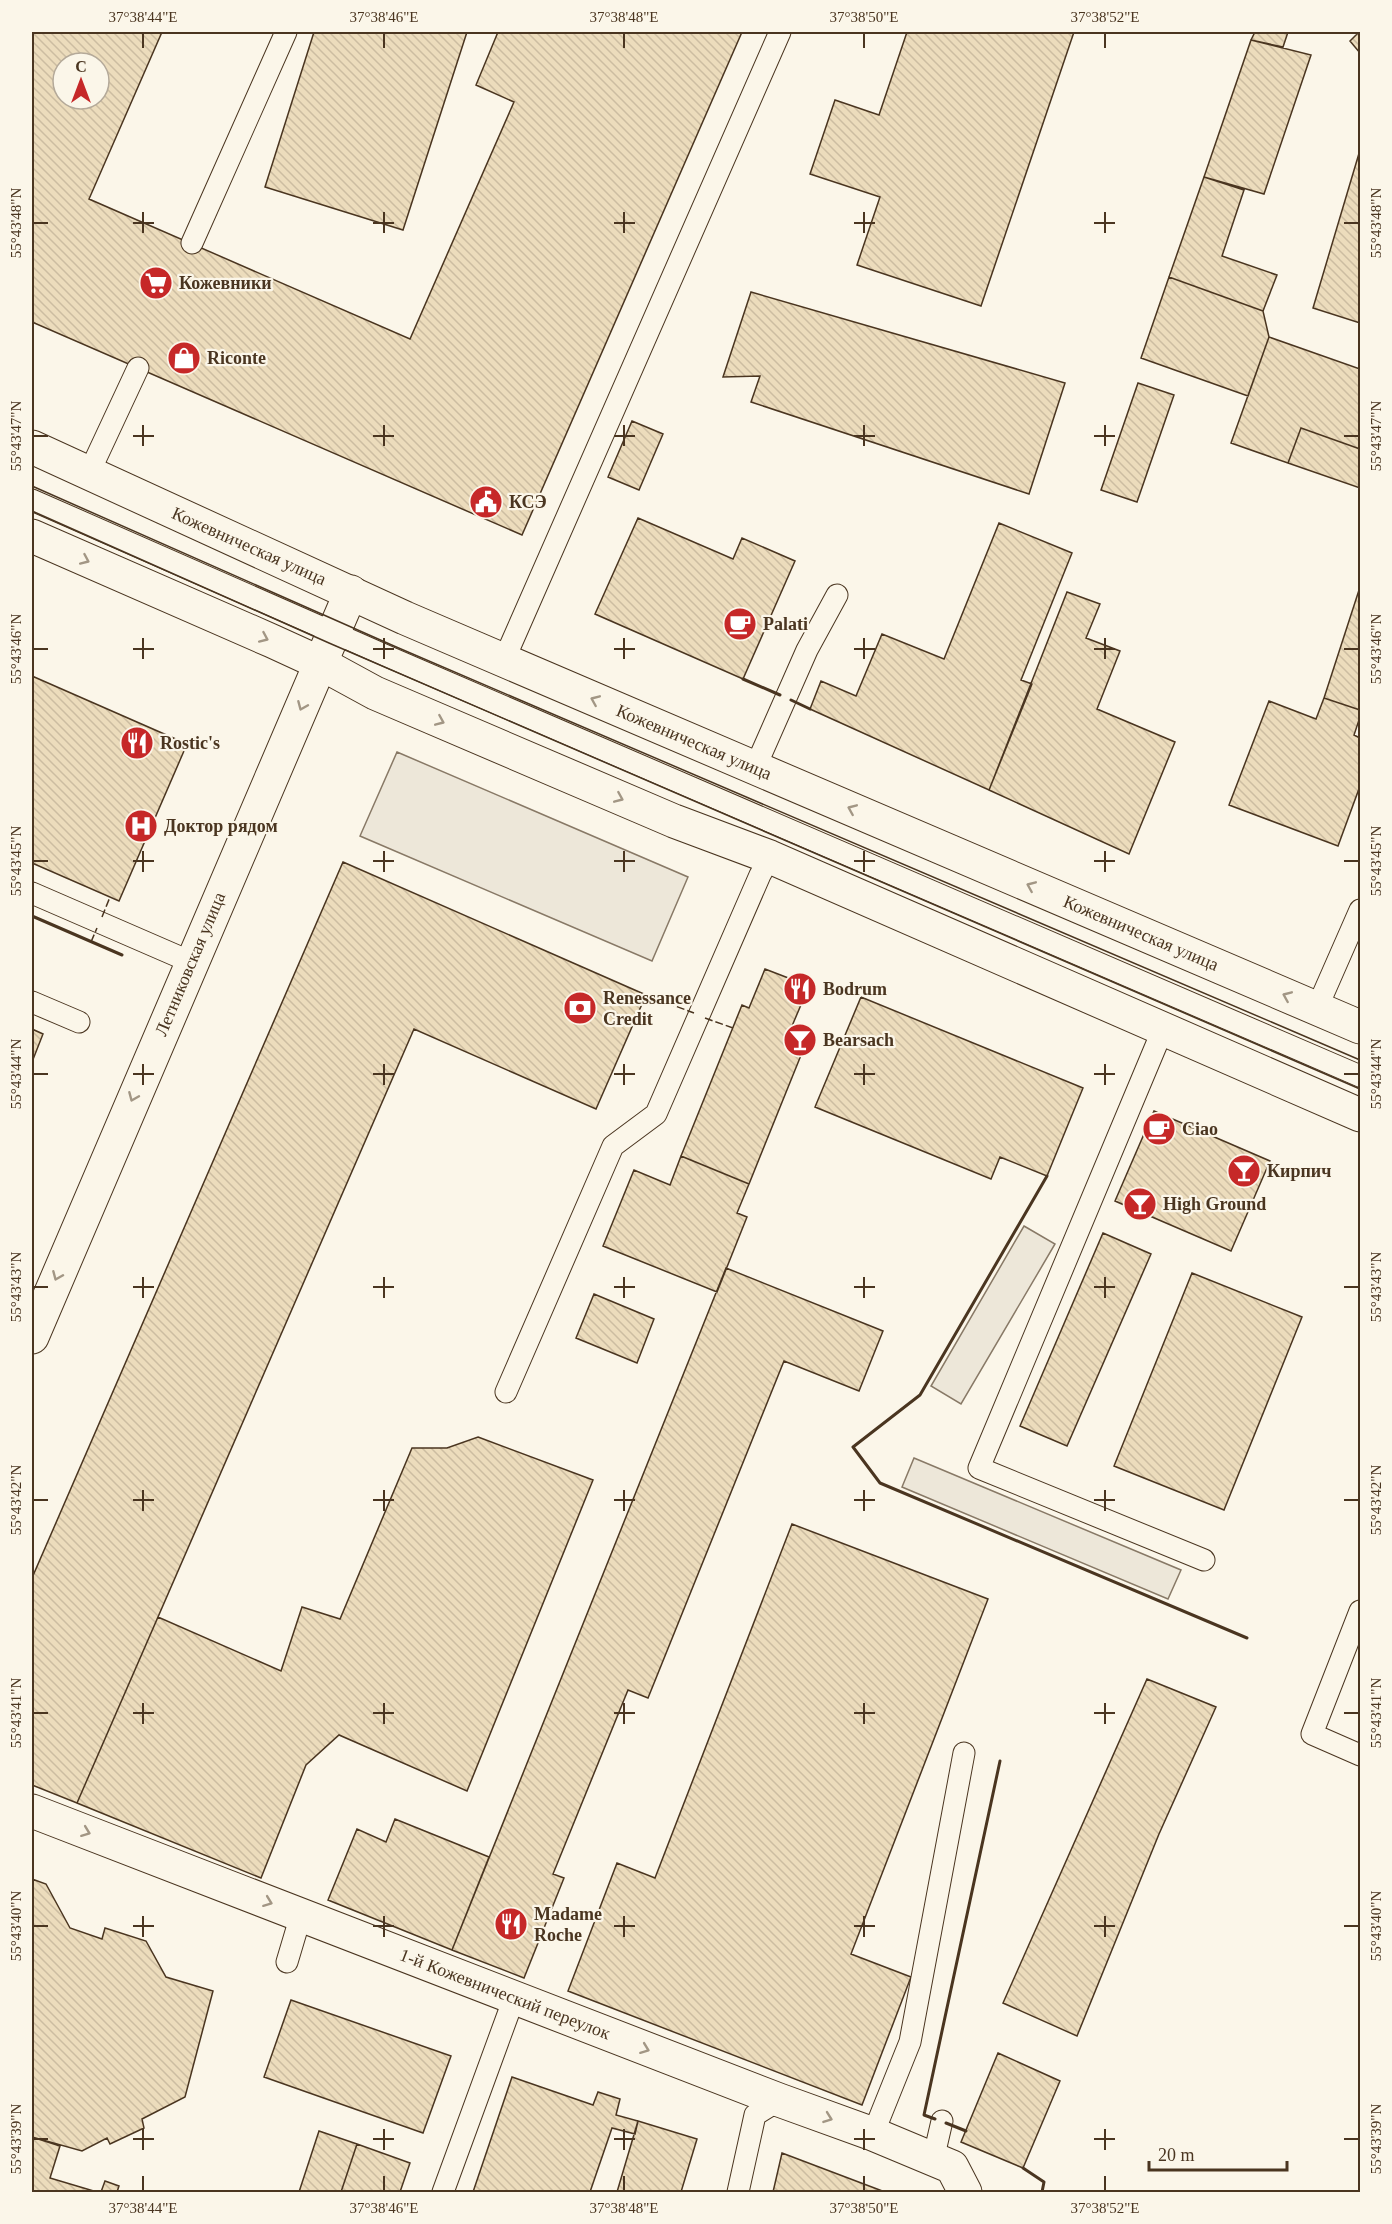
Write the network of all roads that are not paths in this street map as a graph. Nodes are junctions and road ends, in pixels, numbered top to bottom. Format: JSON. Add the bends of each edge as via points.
{"nodes":[{"id":1,"x":286,"y":32,"type":"edge"},
{"id":2,"x":780,"y":32,"type":"edge"},
{"id":3,"x":192,"y":243,"type":"dead end"},
{"id":4,"x":138,"y":368,"type":"dead end"},
{"id":5,"x":32,"y":447,"type":"edge"},
{"id":6,"x":89,"y":473,"type":"junction"},
{"id":7,"x":32,"y":500,"type":"edge"},
{"id":8,"x":32,"y":537,"type":"edge"},
{"id":9,"x":351,"y":592,"type":"junction"},
{"id":10,"x":837,"y":595,"type":"dead end"},
{"id":11,"x":333,"y":633,"type":"junction"},
{"id":12,"x":504,"y":660,"type":"junction"},
{"id":13,"x":320,"y":663,"type":"junction"},
{"id":14,"x":755,"y":768,"type":"junction"},
{"id":15,"x":770,"y":857,"type":"junction"},
{"id":16,"x":32,"y":893,"type":"edge"},
{"id":17,"x":1360,"y":910,"type":"edge"},
{"id":18,"x":191,"y":962,"type":"junction"},
{"id":19,"x":32,"y":1002,"type":"edge"},
{"id":20,"x":1317,"y":1008,"type":"junction"},
{"id":21,"x":79,"y":1022,"type":"dead end"},
{"id":22,"x":1360,"y":1027,"type":"edge"},
{"id":23,"x":1163,"y":1029,"type":"junction"},
{"id":24,"x":1360,"y":1076,"type":"edge"},
{"id":25,"x":1360,"y":1115,"type":"edge"},
{"id":26,"x":32,"y":1336,"type":"edge"},
{"id":27,"x":506,"y":1392,"type":"dead end"},
{"id":28,"x":1204,"y":1560,"type":"dead end"},
{"id":29,"x":1360,"y":1611,"type":"edge"},
{"id":30,"x":964,"y":1754,"type":"dead end"},
{"id":31,"x":1360,"y":1755,"type":"edge"},
{"id":32,"x":32,"y":1810,"type":"edge"},
{"id":33,"x":301,"y":1915,"type":"junction"},
{"id":34,"x":287,"y":1962,"type":"dead end"},
{"id":35,"x":514,"y":1998,"type":"junction"},
{"id":36,"x":779,"y":2100,"type":"junction"},
{"id":37,"x":942,"y":2121,"type":"dead end"},
{"id":38,"x":873,"y":2134,"type":"junction"},
{"id":39,"x":933,"y":2160,"type":"junction"},
{"id":40,"x":443,"y":2193,"type":"edge"},
{"id":41,"x":738,"y":2193,"type":"edge"},
{"id":42,"x":965,"y":2193,"type":"edge"}],
"edges":[{"from":1,"to":3,"type":"lane"},
{"from":2,"to":12,"type":"lane"},
{"from":4,"to":6,"type":"lane"},
{"from":5,"to":6,"type":"main road","name":"Кожевническая улица"},
{"from":6,"to":9,"type":"main road","name":"Кожевническая улица"},
{"from":7,"to":11,"type":"lane"},
{"from":8,"to":13,"type":"main road","one_way":true},
{"from":9,"to":11,"type":"main road","name":"Летниковская улица"},
{"from":9,"to":12,"type":"main road","name":"Кожевническая улица"},
{"from":10,"to":14,"type":"lane","via":[[807,650]]},
{"from":11,"to":13,"type":"main road","name":"Летниковская улица"},
{"from":11,"to":24,"type":"lane"},
{"from":14,"to":12,"type":"main road","name":"Кожевническая улица","one_way":true},
{"from":13,"to":15,"type":"main road","one_way":true,"via":[[375,693],[674,821]]},
{"from":13,"to":18,"type":"main road","name":"Летниковская улица","one_way":true},
{"from":20,"to":14,"type":"main road","name":"Кожевническая улица","one_way":true},
{"from":15,"to":23,"type":"main road"},
{"from":15,"to":27,"type":"lane","via":[[656,1114],[613,1146]]},
{"from":16,"to":18,"type":"lane"},
{"from":17,"to":20,"type":"lane"},
{"from":18,"to":26,"type":"main road","name":"Летниковская улица","one_way":true},
{"from":19,"to":21,"type":"lane"},
{"from":20,"to":22,"type":"main road","name":"Кожевническая улица"},
{"from":23,"to":25,"type":"main road"},
{"from":23,"to":28,"type":"lane","via":[[979,1468]]},
{"from":29,"to":31,"type":"lane","via":[[1312,1734]]},
{"from":30,"to":38,"type":"lane","via":[[910,2042]]},
{"from":32,"to":33,"type":"main road","name":"1-й Кожевнический переулок","one_way":true},
{"from":33,"to":34,"type":"lane"},
{"from":33,"to":35,"type":"main road","name":"1-й Кожевнический переулок"},
{"from":35,"to":36,"type":"main road","name":"1-й Кожевнический переулок","one_way":true},
{"from":35,"to":40,"type":"lane"},
{"from":36,"to":38,"type":"main road","name":"1-й Кожевнический переулок","one_way":true},
{"from":36,"to":41,"type":"lane","via":[[755,2115]]},
{"from":37,"to":39,"type":"lane"},
{"from":38,"to":39,"type":"main road","name":"1-й Кожевнический переулок"},
{"from":39,"to":42,"type":"main road","name":"1-й Кожевнический переулок","via":[[952,2168]]}]}
